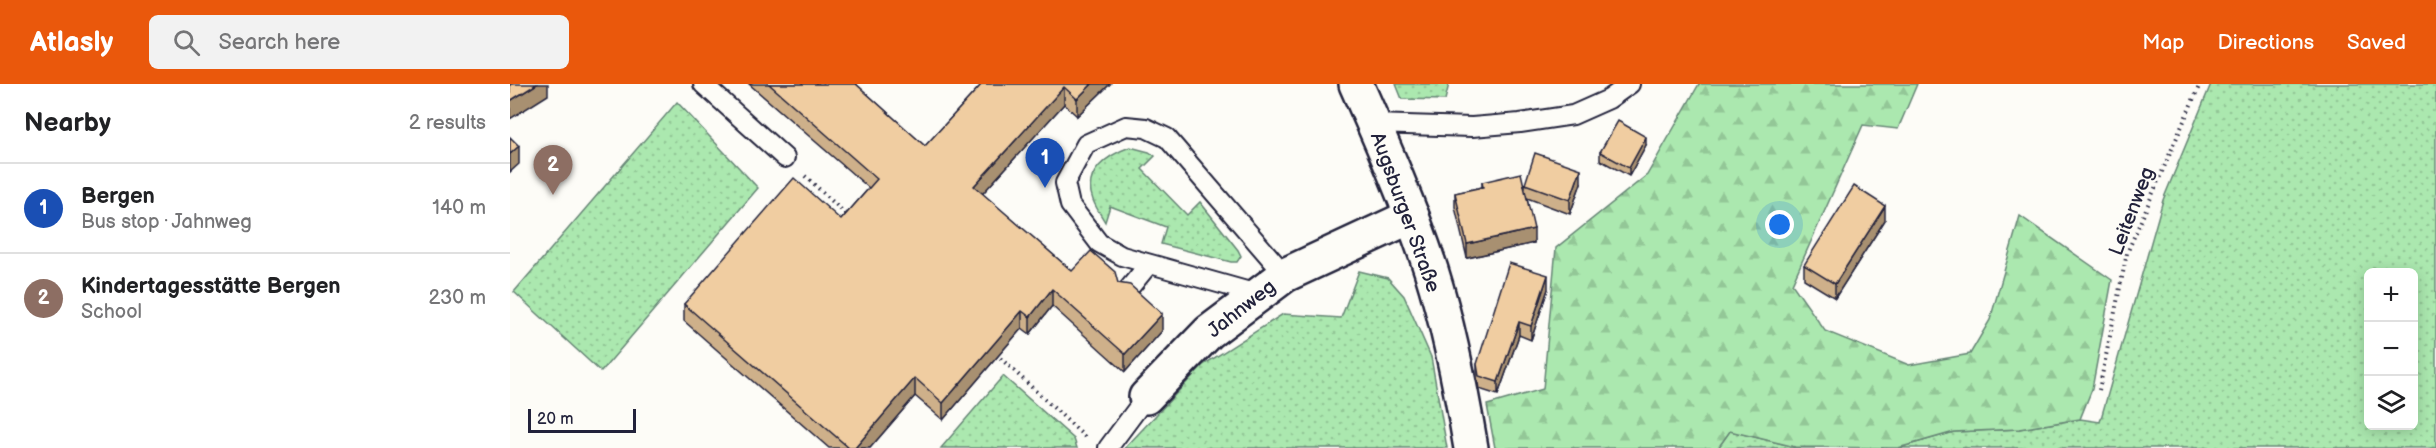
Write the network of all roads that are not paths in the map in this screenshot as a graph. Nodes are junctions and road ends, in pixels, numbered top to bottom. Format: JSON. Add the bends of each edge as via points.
{"nodes":[{"id":1,"x":703,"y":84,"type":"edge"},
{"id":2,"x":1356,"y":84,"type":"edge"},
{"id":3,"x":1630,"y":84,"type":"edge"},
{"id":4,"x":1373,"y":124,"type":"junction"},
{"id":5,"x":785,"y":158,"type":"road end"},
{"id":6,"x":1412,"y":216,"type":"junction"},
{"id":7,"x":1149,"y":264,"type":"junction"},
{"id":8,"x":1285,"y":275,"type":"junction"},
{"id":9,"x":1126,"y":292,"type":"edge"},
{"id":10,"x":1257,"y":294,"type":"junction"},
{"id":11,"x":1146,"y":397,"type":"joint"},
{"id":12,"x":1108,"y":448,"type":"edge"},
{"id":13,"x":1471,"y":448,"type":"edge"}],
"edges":[{"from":1,"to":5,"type":"lane"},
{"from":2,"to":4,"type":"main road","name":"Augsburger Straße"},
{"from":3,"to":4,"type":"lane","via":[[1609,99],[1573,115],[1472,127]]},
{"from":4,"to":6,"type":"main road","name":"Augsburger Straße"},
{"from":6,"to":8,"type":"main road","name":"Jahnweg"},
{"from":6,"to":13,"type":"main road","name":"Augsburger Straße","via":[[1456,367]]},
{"from":7,"to":8,"type":"lane","via":[[1122,256],[1099,243],[1070,205],[1065,183],[1086,144],[1126,126],[1146,128],[1167,138]]},
{"from":7,"to":9,"type":"lane"},
{"from":7,"to":10,"type":"lane"},
{"from":8,"to":10,"type":"main road","name":"Jahnweg"},
{"from":10,"to":11,"type":"main road","name":"Jahnweg","via":[[1209,332]]},
{"from":11,"to":12,"type":"lane","name":"Jahnweg"}]}
